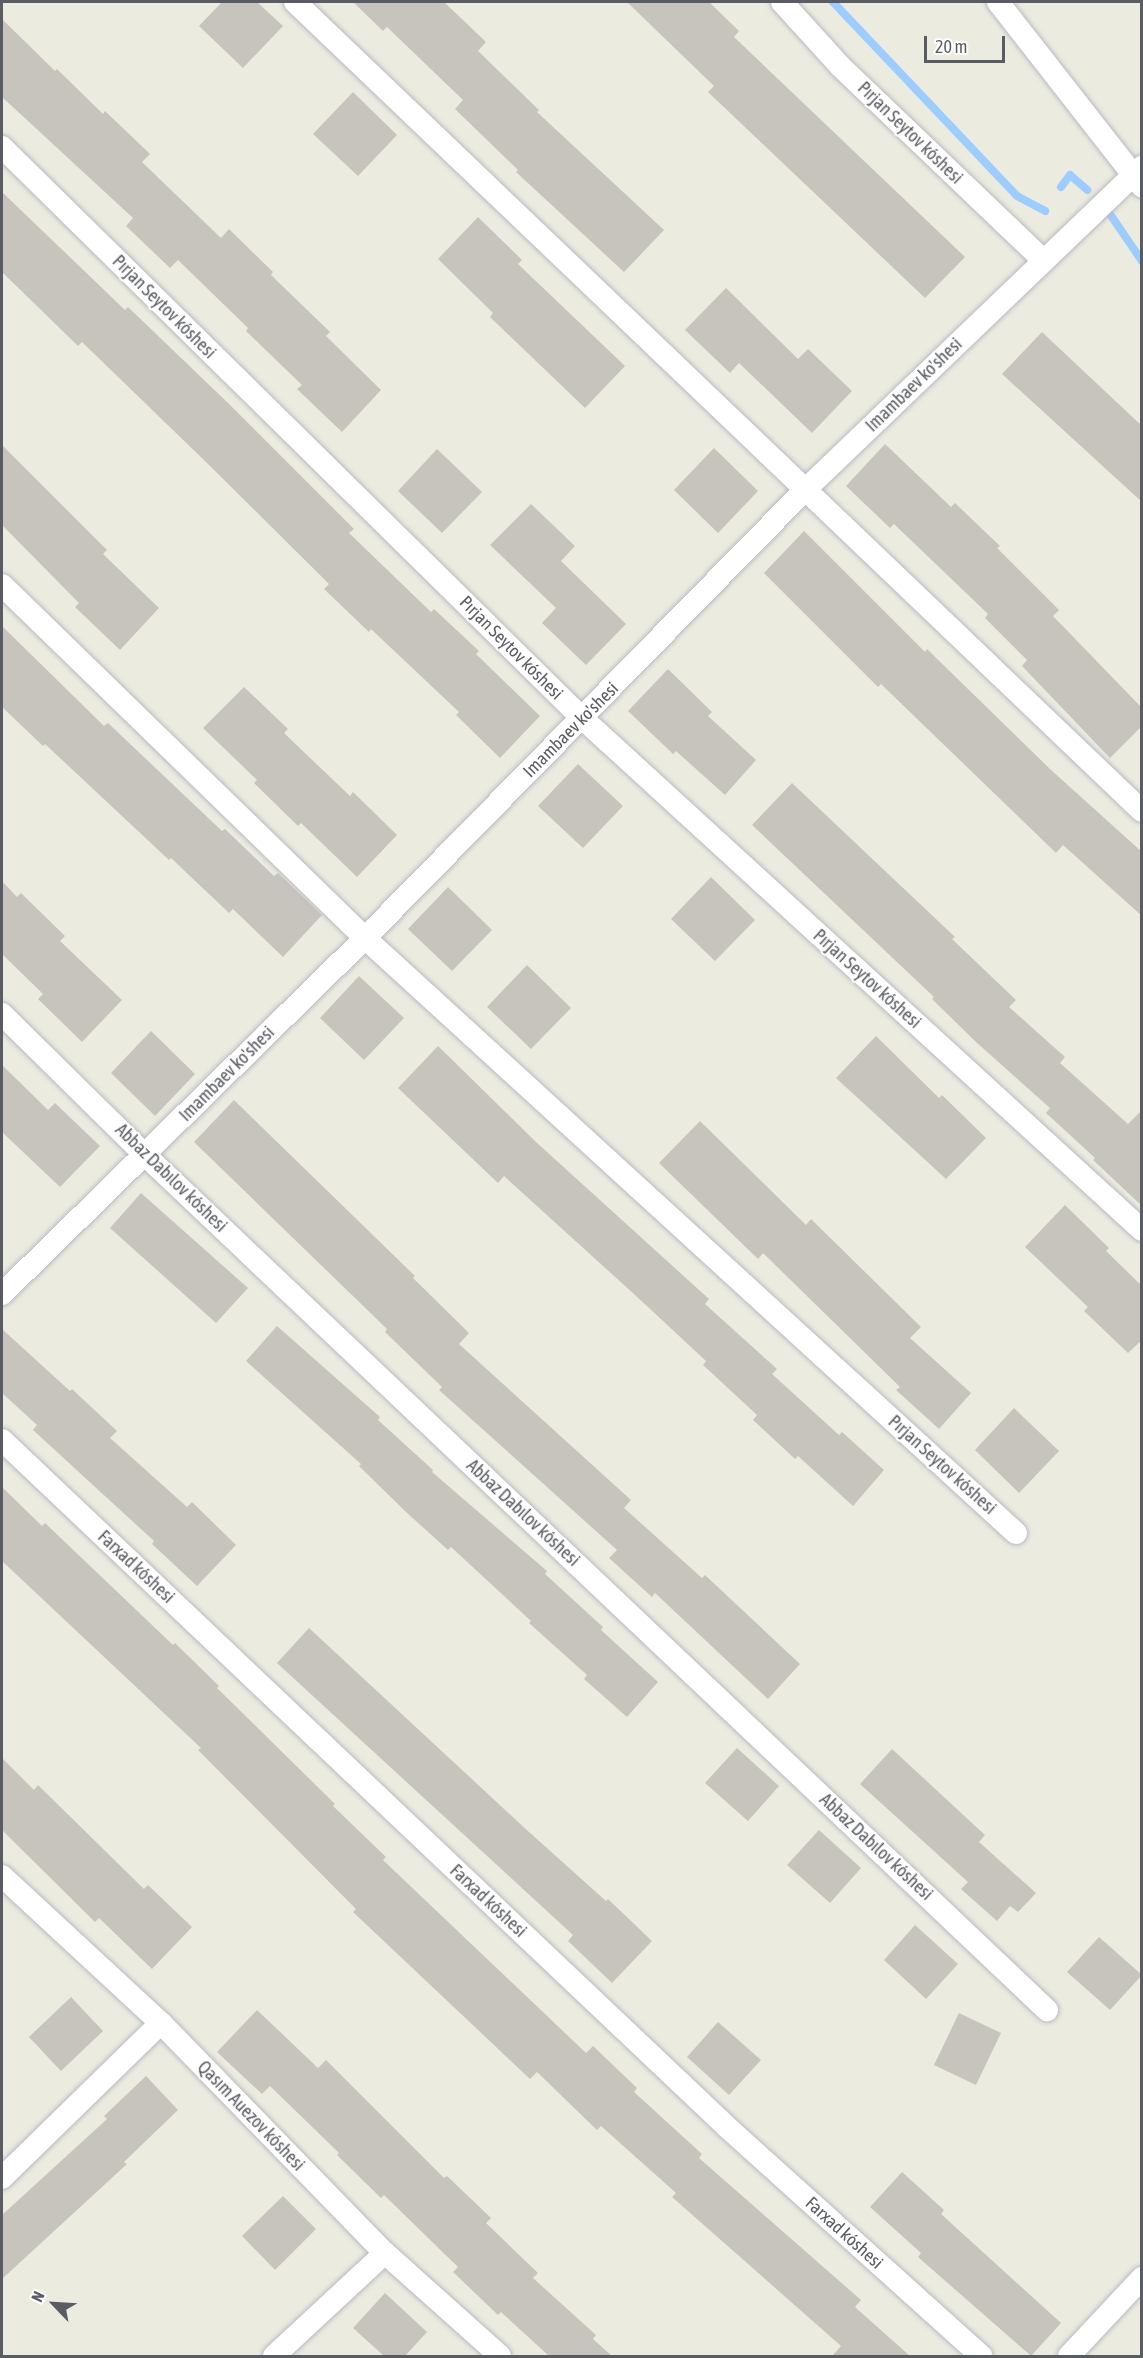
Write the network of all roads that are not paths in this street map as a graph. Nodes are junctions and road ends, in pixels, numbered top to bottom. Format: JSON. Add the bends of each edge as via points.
{"nodes":[{"id":1,"x":295,"y":2,"type":"edge"},
{"id":2,"x":782,"y":2,"type":"edge"},
{"id":3,"x":998,"y":2,"type":"edge"},
{"id":4,"x":2,"y":147,"type":"edge"},
{"id":5,"x":1139,"y":176,"type":"edge"},
{"id":6,"x":1043,"y":260,"type":"junction"},
{"id":7,"x":805,"y":490,"type":"junction"},
{"id":8,"x":2,"y":585,"type":"edge"},
{"id":9,"x":582,"y":718,"type":"junction"},
{"id":10,"x":1142,"y":811,"type":"edge"},
{"id":11,"x":364,"y":938,"type":"junction"},
{"id":12,"x":2,"y":1014,"type":"edge"},
{"id":13,"x":146,"y":1155,"type":"junction"},
{"id":14,"x":1142,"y":1230,"type":"edge"},
{"id":15,"x":2,"y":1294,"type":"edge"},
{"id":16,"x":2,"y":1440,"type":"edge"},
{"id":17,"x":1017,"y":1533,"type":"dead end"},
{"id":18,"x":2,"y":1876,"type":"edge"},
{"id":19,"x":1047,"y":2010,"type":"dead end"},
{"id":20,"x":161,"y":2023,"type":"junction"},
{"id":21,"x":2,"y":2178,"type":"edge"},
{"id":22,"x":385,"y":2253,"type":"junction"},
{"id":23,"x":1142,"y":2278,"type":"edge"},
{"id":24,"x":274,"y":2356,"type":"edge"},
{"id":25,"x":500,"y":2356,"type":"edge"},
{"id":26,"x":981,"y":2356,"type":"edge"},
{"id":27,"x":1069,"y":2356,"type":"edge"}],
"edges":[{"from":1,"to":7,"type":"street"},
{"from":2,"to":6,"type":"street","name":"Pırjan Seytov kóshesi","via":[[840,66]]},
{"from":3,"to":5,"type":"street"},
{"from":4,"to":9,"type":"street","name":"Pırjan Seytov kóshesi"},
{"from":5,"to":6,"type":"street","name":"Imambaev ko'shesi"},
{"from":6,"to":7,"type":"street","name":"Imambaev ko'shesi"},
{"from":7,"to":9,"type":"street","name":"Imambaev ko'shesi"},
{"from":7,"to":10,"type":"street"},
{"from":8,"to":11,"type":"street","name":"Pırjan Seytov kóshesi"},
{"from":9,"to":11,"type":"street","name":"Imambaev ko'shesi"},
{"from":9,"to":14,"type":"street","name":"Pırjan Seytov kóshesi"},
{"from":11,"to":13,"type":"street","name":"Imambaev ko'shesi"},
{"from":11,"to":17,"type":"street","name":"Pırjan Seytov kóshesi"},
{"from":12,"to":13,"type":"street","name":"Abbaz Dabılov kóshesi"},
{"from":13,"to":15,"type":"street","name":"Imambaev ko'shesi"},
{"from":13,"to":19,"type":"street","name":"Abbaz Dabılov kóshesi"},
{"from":16,"to":26,"type":"street","name":"Farxad kóshesi","via":[[728,2128]]},
{"from":18,"to":20,"type":"street","name":"Qasım Auezov kóshesi"},
{"from":20,"to":21,"type":"street"},
{"from":20,"to":22,"type":"street","name":"Qasım Auezov kóshesi"},
{"from":22,"to":24,"type":"street"},
{"from":22,"to":25,"type":"street","name":"Qasım Auezov kóshesi"},
{"from":23,"to":27,"type":"street"}]}
